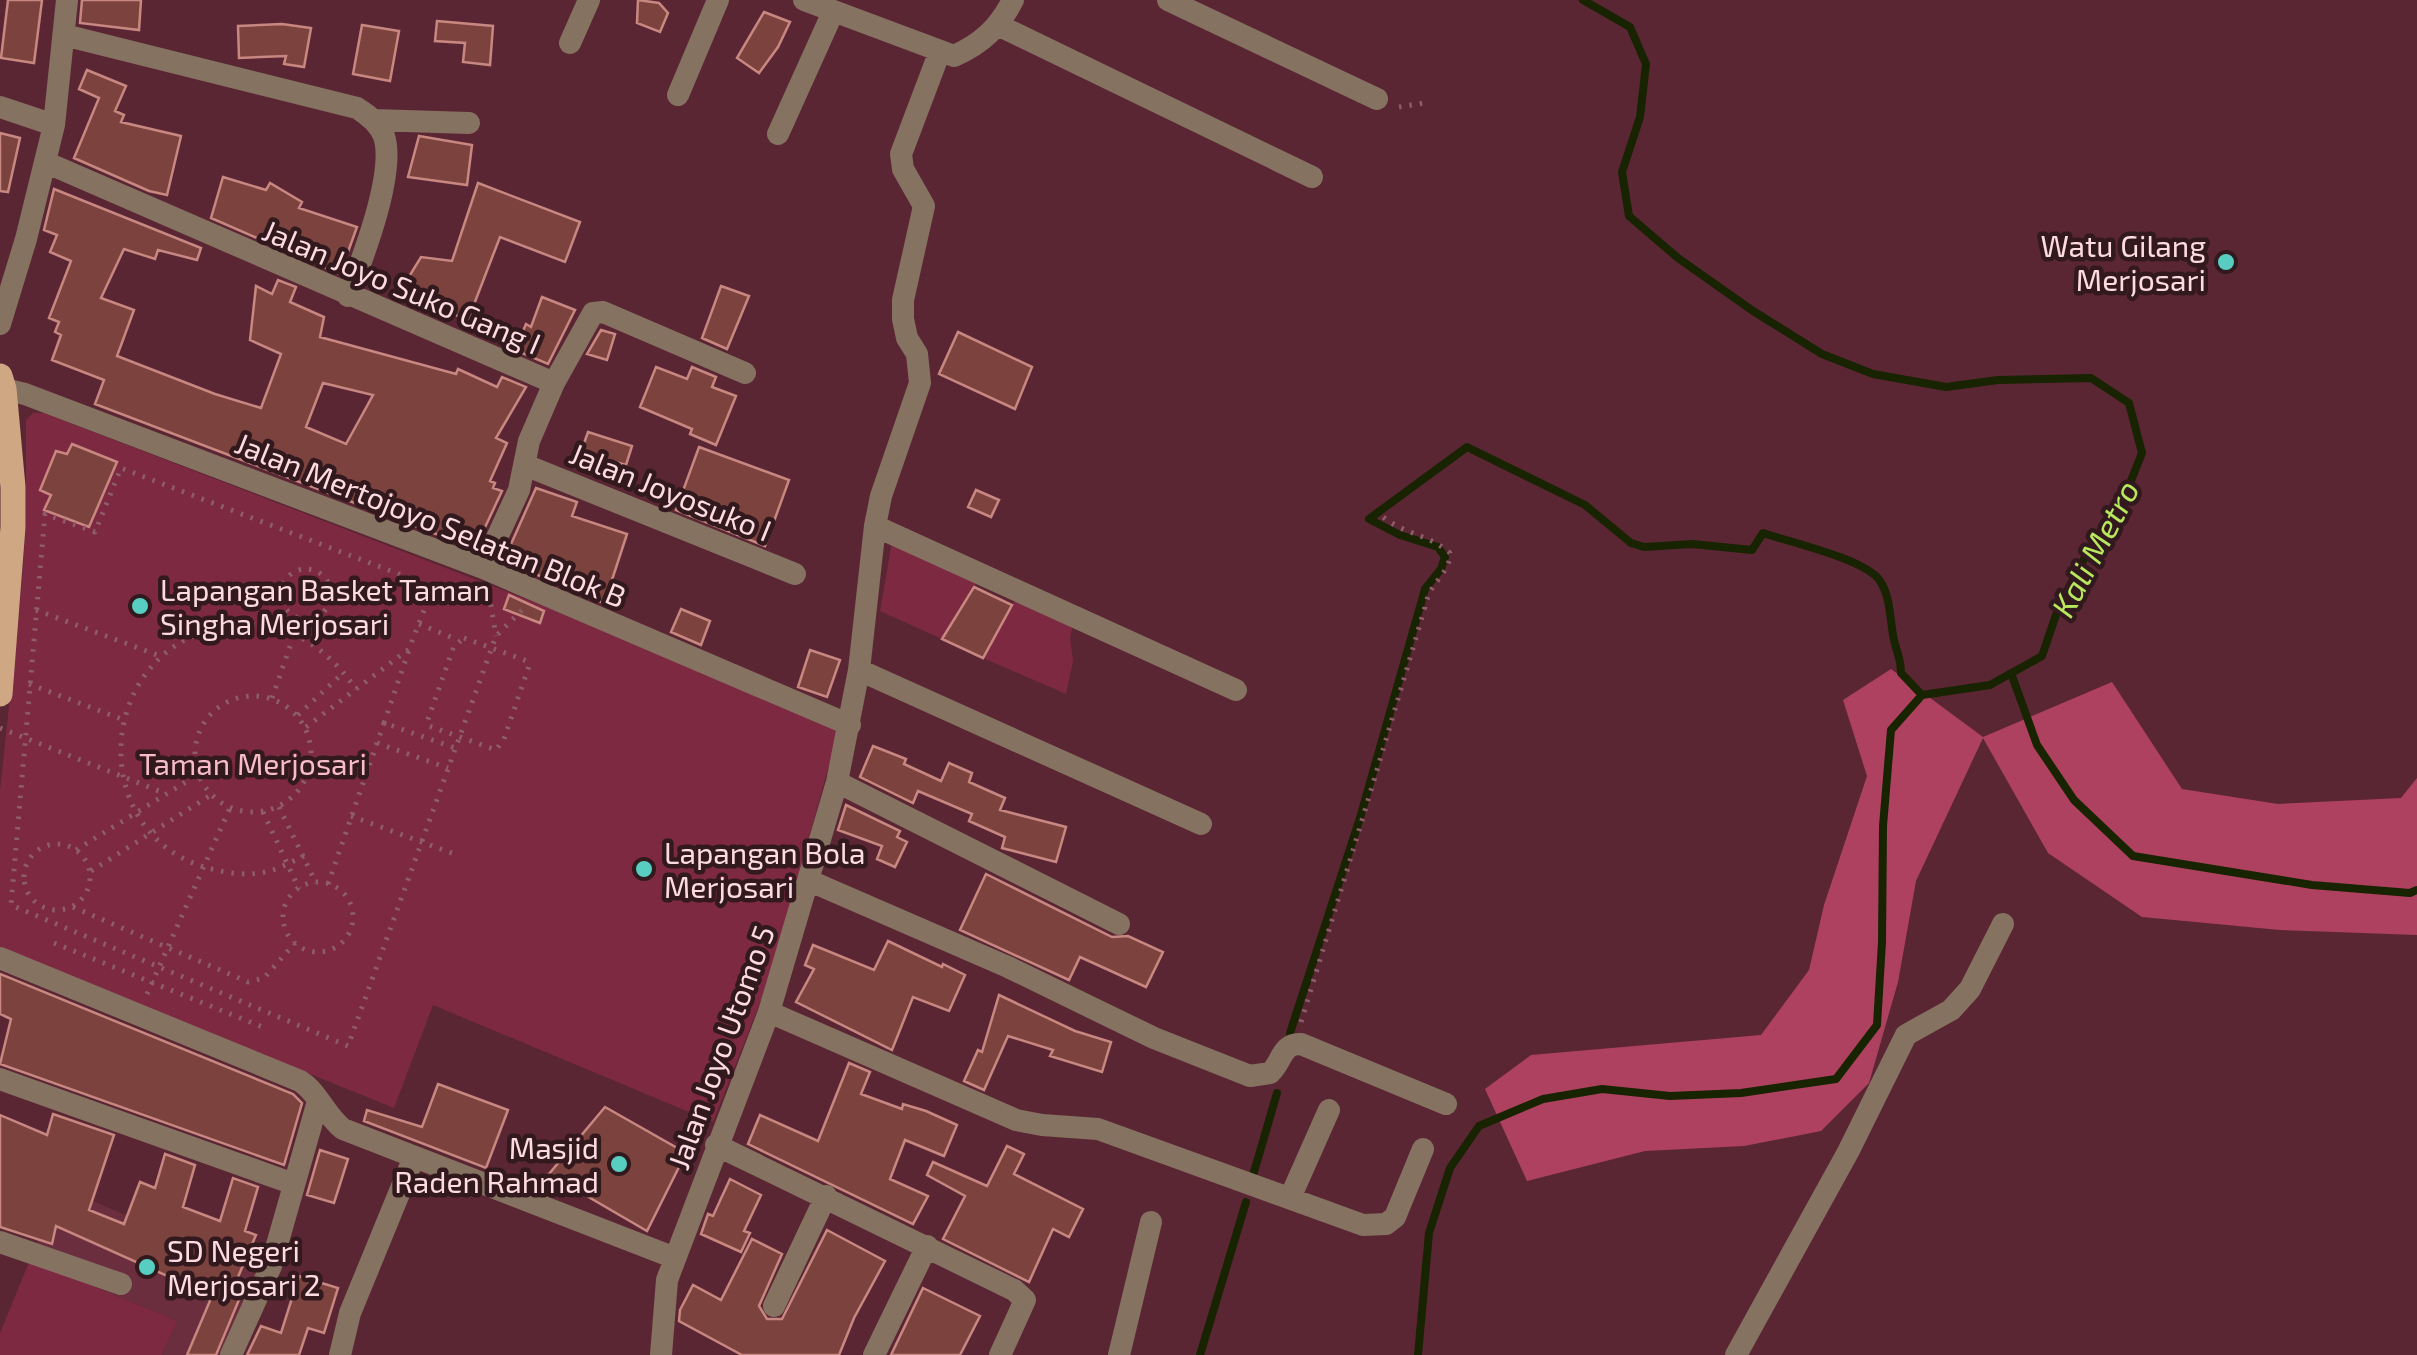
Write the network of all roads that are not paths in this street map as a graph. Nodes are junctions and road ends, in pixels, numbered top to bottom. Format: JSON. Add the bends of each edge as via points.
{"nodes":[{"id":1,"x":68,"y":0,"type":"edge"},
{"id":2,"x":589,"y":0,"type":"edge"},
{"id":3,"x":718,"y":0,"type":"edge"},
{"id":4,"x":804,"y":0,"type":"edge"},
{"id":5,"x":1012,"y":0,"type":"edge"},
{"id":6,"x":1168,"y":0,"type":"edge"},
{"id":7,"x":832,"y":12,"type":"junction"},
{"id":8,"x":1000,"y":26,"type":"junction"},
{"id":9,"x":64,"y":35,"type":"junction"},
{"id":10,"x":570,"y":43,"type":"dead end"},
{"id":11,"x":940,"y":51,"type":"junction"},
{"id":12,"x":678,"y":95,"type":"dead end"},
{"id":13,"x":1377,"y":99,"type":"dead end"},
{"id":14,"x":0,"y":107,"type":"edge"},
{"id":15,"x":374,"y":120,"type":"junction"},
{"id":16,"x":469,"y":122,"type":"dead end"},
{"id":17,"x":54,"y":125,"type":"junction"},
{"id":18,"x":778,"y":134,"type":"dead end"},
{"id":19,"x":45,"y":162,"type":"junction"},
{"id":20,"x":1312,"y":177,"type":"dead end"},
{"id":21,"x":348,"y":296,"type":"junction"},
{"id":22,"x":0,"y":324,"type":"edge"},
{"id":23,"x":745,"y":373,"type":"dead end"},
{"id":24,"x":2,"y":382,"type":"edge"},
{"id":25,"x":554,"y":383,"type":"junction"},
{"id":26,"x":525,"y":465,"type":"junction"},
{"id":27,"x":875,"y":526,"type":"junction"},
{"id":28,"x":490,"y":570,"type":"junction"},
{"id":29,"x":795,"y":574,"type":"dead end"},
{"id":30,"x":859,"y":670,"type":"junction"},
{"id":31,"x":10,"y":687,"type":"edge"},
{"id":32,"x":1236,"y":690,"type":"dead end"},
{"id":33,"x":841,"y":722,"type":"junction"},
{"id":34,"x":837,"y":782,"type":"junction"},
{"id":35,"x":1201,"y":824,"type":"dead end"},
{"id":36,"x":810,"y":881,"type":"junction"},
{"id":37,"x":1120,"y":924,"type":"dead end"},
{"id":38,"x":2002,"y":924,"type":"dead end"},
{"id":39,"x":0,"y":958,"type":"edge"},
{"id":40,"x":769,"y":1012,"type":"junction"},
{"id":41,"x":0,"y":1079,"type":"edge"},
{"id":42,"x":318,"y":1101,"type":"junction"},
{"id":43,"x":1446,"y":1104,"type":"dead end"},
{"id":44,"x":1329,"y":1110,"type":"dead end"},
{"id":45,"x":716,"y":1144,"type":"junction"},
{"id":46,"x":1424,"y":1149,"type":"dead end"},
{"id":47,"x":414,"y":1158,"type":"junction"},
{"id":48,"x":294,"y":1184,"type":"junction"},
{"id":49,"x":826,"y":1196,"type":"junction"},
{"id":50,"x":1290,"y":1198,"type":"junction"},
{"id":51,"x":1152,"y":1222,"type":"dead end"},
{"id":52,"x":0,"y":1242,"type":"edge"},
{"id":53,"x":927,"y":1246,"type":"junction"},
{"id":54,"x":675,"y":1258,"type":"junction"},
{"id":55,"x":121,"y":1284,"type":"dead end"},
{"id":56,"x":774,"y":1306,"type":"dead end"},
{"id":57,"x":874,"y":1354,"type":"edge"},
{"id":58,"x":231,"y":1355,"type":"edge"},
{"id":59,"x":340,"y":1355,"type":"edge"},
{"id":60,"x":660,"y":1355,"type":"edge"},
{"id":61,"x":1000,"y":1355,"type":"edge"},
{"id":62,"x":1119,"y":1355,"type":"edge"},
{"id":63,"x":1736,"y":1355,"type":"edge"}],
"edges":[{"from":1,"to":9,"type":"street"},
{"from":2,"to":10,"type":"street"},
{"from":3,"to":12,"type":"street"},
{"from":4,"to":7,"type":"street"},
{"from":5,"to":8,"type":"street"},
{"from":6,"to":13,"type":"street"},
{"from":7,"to":11,"type":"street"},
{"from":7,"to":18,"type":"street"},
{"from":8,"to":11,"type":"street","via":[[954,56]]},
{"from":8,"to":20,"type":"street"},
{"from":9,"to":15,"type":"street","via":[[358,108]]},
{"from":9,"to":17,"type":"street"},
{"from":11,"to":27,"type":"street","name":"Jalan Joyo Utomo 5","via":[[901,154],[924,206],[903,300],[920,382]]},
{"from":14,"to":17,"type":"street"},
{"from":15,"to":16,"type":"street"},
{"from":15,"to":21,"type":"street","via":[[384,136],[380,203]]},
{"from":17,"to":19,"type":"street"},
{"from":19,"to":21,"type":"street","name":"Jalan Joyo Suko Gang I"},
{"from":19,"to":22,"type":"street"},
{"from":21,"to":25,"type":"street","name":"Jalan Joyo Suko Gang I"},
{"from":23,"to":25,"type":"street","via":[[603,312],[585,322]]},
{"from":24,"to":28,"type":"street","name":"Jalan Mertojoyo Selatan Blok B"},
{"from":24,"to":31,"type":"main road","via":[[13,487]]},
{"from":25,"to":26,"type":"street","name":"Jalan Joyo Suko Gang I"},
{"from":26,"to":28,"type":"street","name":"Jalan Joyo Suko Gang I"},
{"from":26,"to":29,"type":"street","name":"Jalan Joyosuko I"},
{"from":27,"to":30,"type":"street","name":"Jalan Joyo Utomo 5"},
{"from":27,"to":32,"type":"street"},
{"from":28,"to":33,"type":"street","name":"Jalan Mertojoyo Selatan Blok B"},
{"from":30,"to":33,"type":"street","name":"Jalan Joyo Utomo 5"},
{"from":30,"to":35,"type":"street"},
{"from":33,"to":34,"type":"street","name":"Jalan Joyo Utomo 5"},
{"from":34,"to":36,"type":"street","name":"Jalan Joyo Utomo 5"},
{"from":34,"to":37,"type":"street"},
{"from":36,"to":40,"type":"street","name":"Jalan Joyo Utomo 5"},
{"from":36,"to":43,"type":"street","via":[[1250,1076],[1270,1074],[1294,1044]]},
{"from":38,"to":63,"type":"street","via":[[1970,988],[1951,1010],[1906,1035]]},
{"from":39,"to":42,"type":"street","via":[[300,1081]]},
{"from":40,"to":45,"type":"street","name":"Jalan Joyo Utomo 5"},
{"from":40,"to":50,"type":"street","via":[[1016,1120],[1098,1129]]},
{"from":41,"to":48,"type":"street"},
{"from":42,"to":47,"type":"street","via":[[343,1130]]},
{"from":42,"to":48,"type":"street"},
{"from":44,"to":50,"type":"street"},
{"from":45,"to":49,"type":"street"},
{"from":45,"to":54,"type":"street","name":"Jalan Joyo Utomo 5"},
{"from":46,"to":50,"type":"street","via":[[1386,1224],[1363,1226]]},
{"from":47,"to":54,"type":"street"},
{"from":47,"to":59,"type":"street","via":[[350,1313]]},
{"from":48,"to":58,"type":"street","via":[[271,1266]]},
{"from":49,"to":53,"type":"street"},
{"from":49,"to":56,"type":"street"},
{"from":51,"to":62,"type":"street"},
{"from":52,"to":55,"type":"street"},
{"from":53,"to":57,"type":"street"},
{"from":53,"to":61,"type":"street","via":[[1025,1300]]},
{"from":54,"to":60,"type":"street","name":"Jalan Joyo Utomo 5"}]}
